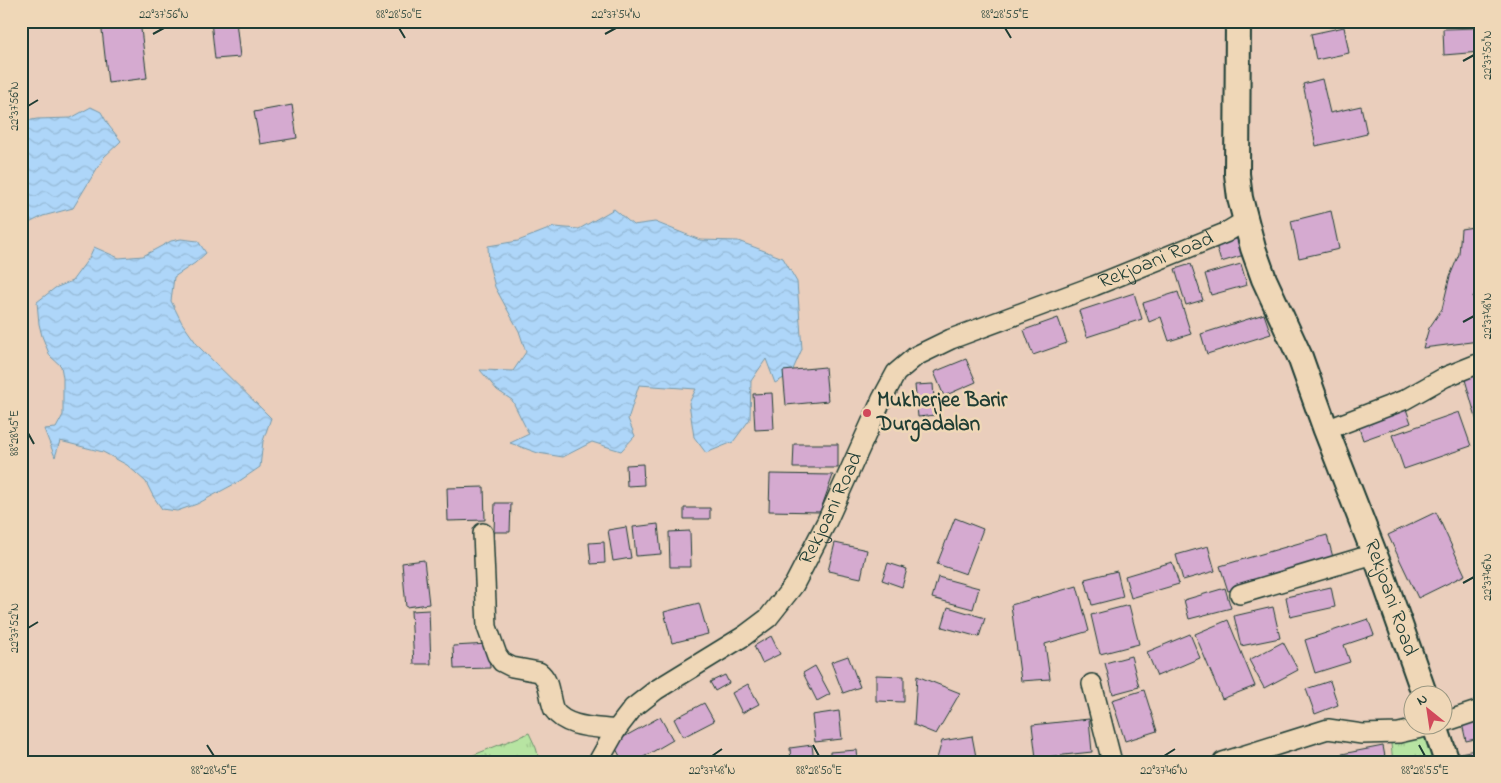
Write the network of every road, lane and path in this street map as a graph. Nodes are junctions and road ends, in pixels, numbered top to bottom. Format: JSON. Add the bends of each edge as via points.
{"nodes":[{"id":1,"x":1238,"y":21,"type":"edge"},
{"id":2,"x":1246,"y":221,"type":"junction"},
{"id":3,"x":1480,"y":363,"type":"edge"},
{"id":4,"x":1326,"y":430,"type":"junction"},
{"id":5,"x":482,"y":534,"type":"dead end"},
{"id":6,"x":1374,"y":554,"type":"junction"},
{"id":7,"x":1240,"y":594,"type":"dead end"},
{"id":8,"x":1092,"y":684,"type":"dead end"},
{"id":9,"x":1420,"y":686,"type":"edge"},
{"id":10,"x":1480,"y":710,"type":"edge"},
{"id":11,"x":1454,"y":719,"type":"edge"},
{"id":12,"x":616,"y":730,"type":"junction"},
{"id":13,"x":1404,"y":733,"type":"edge"},
{"id":14,"x":1438,"y":736,"type":"edge"},
{"id":15,"x":598,"y":762,"type":"edge"},
{"id":16,"x":1112,"y":762,"type":"edge"},
{"id":17,"x":1223,"y":762,"type":"edge"},
{"id":18,"x":1447,"y":762,"type":"edge"}],
"edges":[{"from":1,"to":2,"type":"street","name":"Rekjoani Road","via":[[1237,174]]},
{"from":2,"to":4,"type":"street","name":"Rekjoani Road","via":[[1264,279],[1300,357]]},
{"from":2,"to":12,"type":"street","name":"Rekjoani Road","via":[[1216,237],[1094,286],[951,339],[916,356],[896,372],[794,585],[768,618],[656,690],[633,708]]},
{"from":3,"to":4,"type":"street","via":[[1445,377],[1404,400]]},
{"from":4,"to":6,"type":"street","name":"Rekjoani Road"},
{"from":5,"to":12,"type":"street","via":[[487,626],[502,662],[542,674],[548,683],[553,709],[561,718],[574,724]]},
{"from":6,"to":7,"type":"street"},
{"from":6,"to":9,"type":"street","name":"Rekjoani Road"},
{"from":8,"to":16,"type":"street"},
{"from":10,"to":11,"type":"street"},
{"from":12,"to":15,"type":"street","name":"Rekjoani Road"},
{"from":13,"to":17,"type":"street","via":[[1362,734],[1328,729]]},
{"from":14,"to":18,"type":"street"}]}
